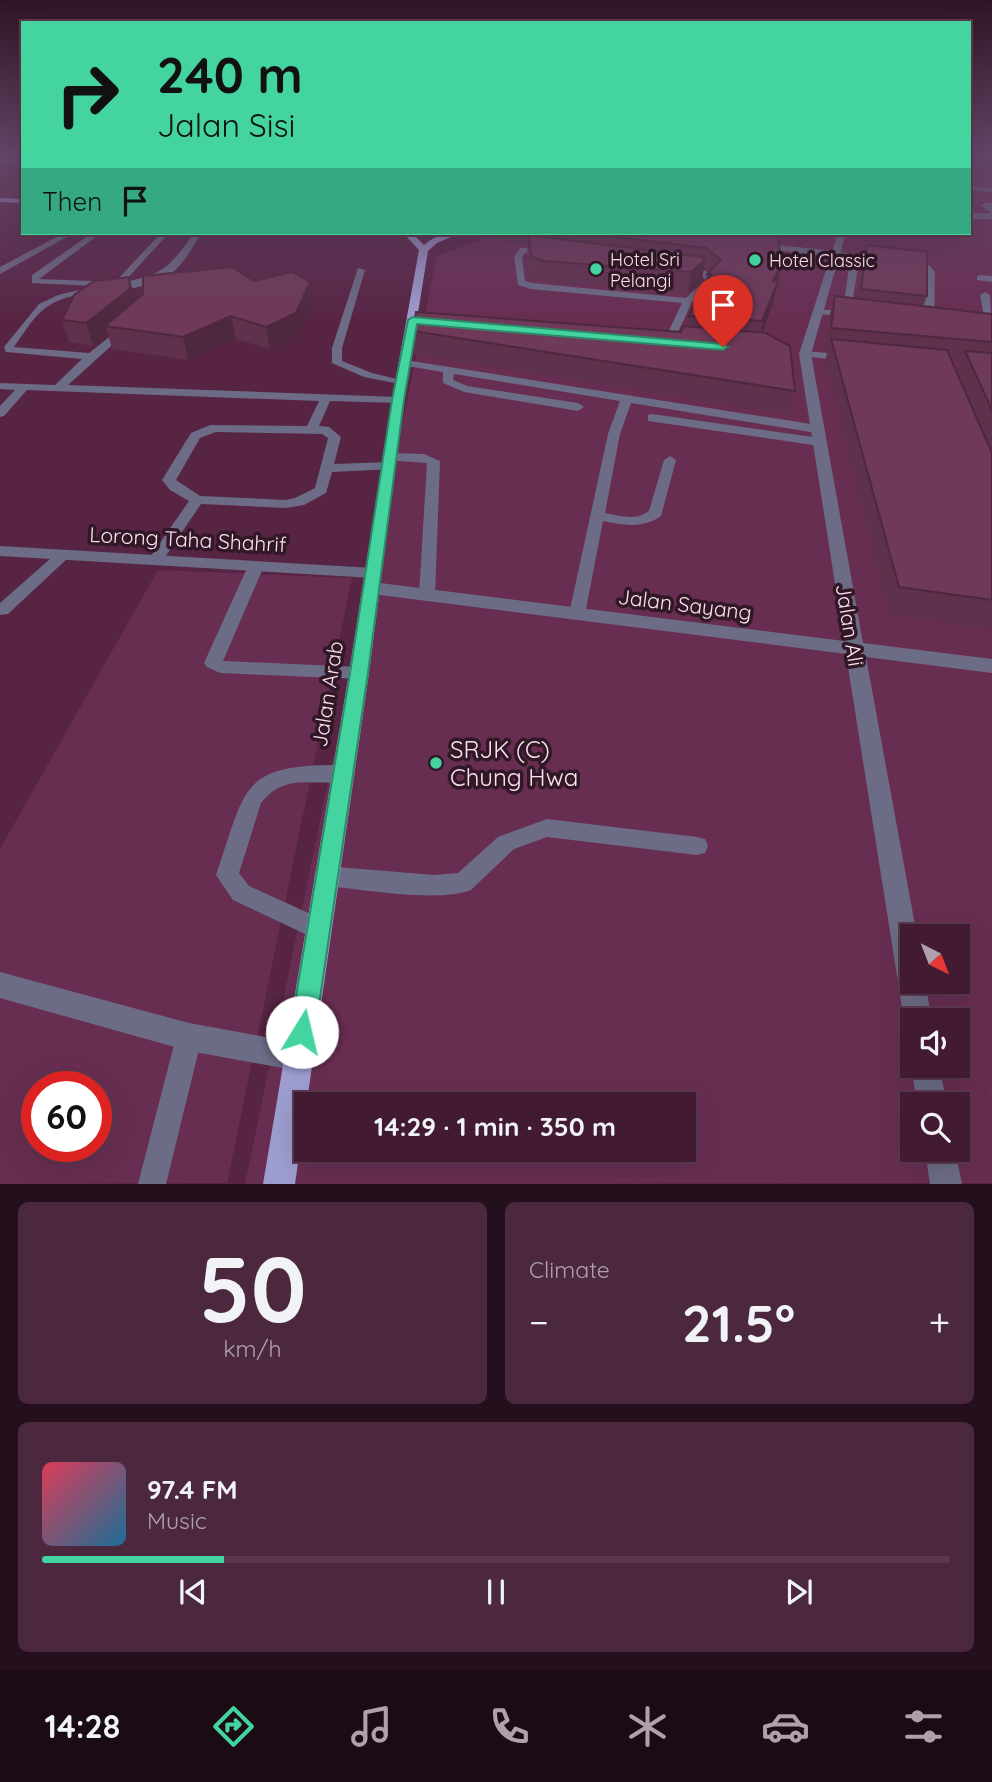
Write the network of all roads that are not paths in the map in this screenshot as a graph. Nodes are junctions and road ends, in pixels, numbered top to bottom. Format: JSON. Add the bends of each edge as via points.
{"nodes":[{"id":1,"x":992,"y":214,"type":"edge"},
{"id":2,"x":971,"y":216,"type":"edge"},
{"id":3,"x":66,"y":235,"type":"edge"},
{"id":4,"x":94,"y":235,"type":"edge"},
{"id":5,"x":163,"y":235,"type":"edge"},
{"id":6,"x":196,"y":235,"type":"edge"},
{"id":7,"x":409,"y":235,"type":"edge"},
{"id":8,"x":450,"y":235,"type":"edge"},
{"id":9,"x":841,"y":235,"type":"edge"},
{"id":10,"x":744,"y":243,"type":"edge"},
{"id":11,"x":424,"y":250,"type":"junction"},
{"id":12,"x":552,"y":251,"type":"edge"},
{"id":13,"x":836,"y":255,"type":"junction"},
{"id":14,"x":855,"y":258,"type":"junction"},
{"id":15,"x":676,"y":269,"type":"edge"},
{"id":16,"x":361,"y":270,"type":"dead end"},
{"id":17,"x":0,"y":271,"type":"edge"},
{"id":18,"x":980,"y":278,"type":"dead end"},
{"id":19,"x":992,"y":279,"type":"edge"},
{"id":20,"x":141,"y":281,"type":"junction"},
{"id":21,"x":118,"y":284,"type":"junction"},
{"id":22,"x":142,"y":292,"type":"edge"},
{"id":23,"x":985,"y":295,"type":"dead end"},
{"id":24,"x":688,"y":301,"type":"junction"},
{"id":25,"x":818,"y":310,"type":"junction"},
{"id":26,"x":847,"y":315,"type":"junction"},
{"id":27,"x":860,"y":317,"type":"edge"},
{"id":28,"x":133,"y":321,"type":"edge"},
{"id":29,"x":914,"y":324,"type":"edge"},
{"id":30,"x":927,"y":325,"type":"junction"},
{"id":31,"x":945,"y":327,"type":"edge"},
{"id":32,"x":980,"y":330,"type":"edge"},
{"id":33,"x":992,"y":331,"type":"edge"},
{"id":34,"x":655,"y":341,"type":"edge"},
{"id":35,"x":668,"y":342,"type":"junction"},
{"id":36,"x":682,"y":344,"type":"edge"},
{"id":37,"x":798,"y":354,"type":"junction"},
{"id":38,"x":91,"y":356,"type":"junction"},
{"id":39,"x":856,"y":359,"type":"edge"},
{"id":40,"x":405,"y":363,"type":"junction"},
{"id":41,"x":449,"y":370,"type":"junction"},
{"id":42,"x":401,"y":383,"type":"junction"},
{"id":43,"x":0,"y":386,"type":"edge"},
{"id":44,"x":25,"y":386,"type":"junction"},
{"id":45,"x":58,"y":388,"type":"junction"},
{"id":46,"x":326,"y":397,"type":"junction"},
{"id":47,"x":627,"y":399,"type":"junction"},
{"id":48,"x":398,"y":400,"type":"junction"},
{"id":49,"x":578,"y":407,"type":"dead end"},
{"id":50,"x":0,"y":413,"type":"edge"},
{"id":51,"x":652,"y":418,"type":"dead end"},
{"id":52,"x":312,"y":430,"type":"junction"},
{"id":53,"x":818,"y":436,"type":"junction"},
{"id":54,"x":670,"y":460,"type":"dead end"},
{"id":55,"x":389,"y":461,"type":"junction"},
{"id":56,"x":327,"y":468,"type":"junction"},
{"id":57,"x":197,"y":500,"type":"junction"},
{"id":58,"x":597,"y":516,"type":"junction"},
{"id":59,"x":0,"y":551,"type":"edge"},
{"id":60,"x":63,"y":555,"type":"junction"},
{"id":61,"x":156,"y":560,"type":"junction"},
{"id":62,"x":256,"y":566,"type":"junction"},
{"id":63,"x":373,"y":580,"type":"junction"},
{"id":64,"x":427,"y":595,"type":"junction"},
{"id":65,"x":2,"y":610,"type":"dead end"},
{"id":66,"x":577,"y":614,"type":"junction"},
{"id":67,"x":853,"y":648,"type":"junction"},
{"id":68,"x":992,"y":666,"type":"edge"},
{"id":69,"x":359,"y":673,"type":"junction"},
{"id":70,"x":342,"y":773,"type":"junction"},
{"id":71,"x":697,"y":846,"type":"dead end"},
{"id":72,"x":325,"y":876,"type":"junction"},
{"id":73,"x":318,"y":929,"type":"junction"},
{"id":74,"x":0,"y":985,"type":"edge"},
{"id":75,"x":916,"y":1008,"type":"edge"},
{"id":76,"x":189,"y":1037,"type":"junction"},
{"id":77,"x":299,"y":1057,"type":"junction"},
{"id":78,"x":942,"y":1162,"type":"edge"},
{"id":79,"x":152,"y":1184,"type":"edge"},
{"id":80,"x":279,"y":1184,"type":"edge"},
{"id":81,"x":946,"y":1184,"type":"edge"}],
"edges":[{"from":1,"to":2,"type":"street"},
{"from":3,"to":17,"type":"street"},
{"from":4,"to":21,"type":"lane","via":[[35,281]]},
{"from":5,"to":21,"type":"lane"},
{"from":6,"to":20,"type":"lane","via":[[169,271]]},
{"from":7,"to":11,"type":"main road"},
{"from":8,"to":11,"type":"main road"},
{"from":9,"to":13,"type":"street","name":"Jalan Ali"},
{"from":10,"to":13,"type":"lane"},
{"from":11,"to":40,"type":"main road","name":"Jalan Arab","via":[[420,321]]},
{"from":12,"to":24,"type":"lane","via":[[523,250],[517,257],[520,283]]},
{"from":13,"to":14,"type":"lane"},
{"from":13,"to":25,"type":"street","name":"Jalan Ali"},
{"from":14,"to":26,"type":"lane"},
{"from":14,"to":30,"type":"lane","via":[[927,268],[931,272]]},
{"from":15,"to":24,"type":"lane","via":[[703,273],[710,280]]},
{"from":16,"to":42,"type":"lane","via":[[337,348],[337,363]]},
{"from":18,"to":19,"type":"lane"},
{"from":20,"to":21,"type":"lane"},
{"from":20,"to":22,"type":"lane"},
{"from":21,"to":38,"type":"lane","via":[[47,302],[9,347]]},
{"from":23,"to":33,"type":"lane"},
{"from":24,"to":35,"type":"lane"},
{"from":25,"to":26,"type":"lane"},
{"from":25,"to":37,"type":"street","name":"Jalan Ali"},
{"from":26,"to":27,"type":"lane"},
{"from":28,"to":38,"type":"lane"},
{"from":29,"to":30,"type":"lane"},
{"from":30,"to":31,"type":"lane"},
{"from":32,"to":33,"type":"lane"},
{"from":34,"to":35,"type":"street"},
{"from":35,"to":36,"type":"street"},
{"from":37,"to":39,"type":"lane"},
{"from":37,"to":53,"type":"street","name":"Jalan Ali"},
{"from":38,"to":45,"type":"lane"},
{"from":40,"to":41,"type":"lane"},
{"from":40,"to":42,"type":"main road","name":"Jalan Arab"},
{"from":41,"to":47,"type":"lane"},
{"from":41,"to":49,"type":"lane","via":[[447,381],[464,389]]},
{"from":42,"to":48,"type":"main road","name":"Jalan Arab"},
{"from":43,"to":44,"type":"lane"},
{"from":44,"to":45,"type":"lane"},
{"from":44,"to":50,"type":"lane"},
{"from":45,"to":46,"type":"lane"},
{"from":46,"to":48,"type":"lane"},
{"from":46,"to":52,"type":"lane"},
{"from":47,"to":53,"type":"lane"},
{"from":47,"to":58,"type":"lane","via":[[614,434]]},
{"from":48,"to":55,"type":"main road","name":"Jalan Arab"},
{"from":51,"to":53,"type":"lane"},
{"from":52,"to":56,"type":"lane","via":[[325,430],[335,437]]},
{"from":52,"to":57,"type":"lane","via":[[214,428],[195,436],[169,480]]},
{"from":53,"to":67,"type":"street","name":"Jalan Ali"},
{"from":54,"to":58,"type":"lane","via":[[656,513],[650,519],[636,522]]},
{"from":55,"to":56,"type":"lane"},
{"from":55,"to":63,"type":"main road","name":"Jalan Arab"},
{"from":55,"to":64,"type":"lane","via":[[434,461]]},
{"from":56,"to":57,"type":"lane","via":[[321,489],[299,502]]},
{"from":57,"to":61,"type":"lane"},
{"from":58,"to":66,"type":"lane"},
{"from":59,"to":60,"type":"street","name":"Lorong Taha Shahrif"},
{"from":60,"to":61,"type":"street","name":"Lorong Taha Shahrif"},
{"from":60,"to":65,"type":"lane"},
{"from":61,"to":62,"type":"street","name":"Lorong Taha Shahrif"},
{"from":62,"to":63,"type":"street","name":"Lorong Taha Shahrif"},
{"from":62,"to":69,"type":"lane","via":[[213,663],[220,667]]},
{"from":63,"to":64,"type":"street","name":"Jalan Sayang"},
{"from":63,"to":69,"type":"main road","name":"Jalan Arab"},
{"from":64,"to":66,"type":"street","name":"Jalan Sayang"},
{"from":66,"to":67,"type":"street","name":"Jalan Sayang"},
{"from":67,"to":68,"type":"street","name":"Jalan Sayang"},
{"from":67,"to":75,"type":"street","name":"Jalan Ali"},
{"from":69,"to":70,"type":"main road","name":"Jalan Arab"},
{"from":70,"to":72,"type":"main road","name":"Jalan Arab"},
{"from":70,"to":73,"type":"lane","via":[[288,774],[259,788],[228,875],[241,893]]},
{"from":71,"to":72,"type":"lane","via":[[547,828],[506,843],[463,883]]},
{"from":72,"to":73,"type":"main road","name":"Jalan Arab"},
{"from":73,"to":77,"type":"main road","name":"Jalan Arab"},
{"from":74,"to":76,"type":"street"},
{"from":76,"to":77,"type":"street"},
{"from":76,"to":79,"type":"lane"},
{"from":77,"to":80,"type":"main road","name":"Jalan Arab"},
{"from":78,"to":81,"type":"street"}]}
